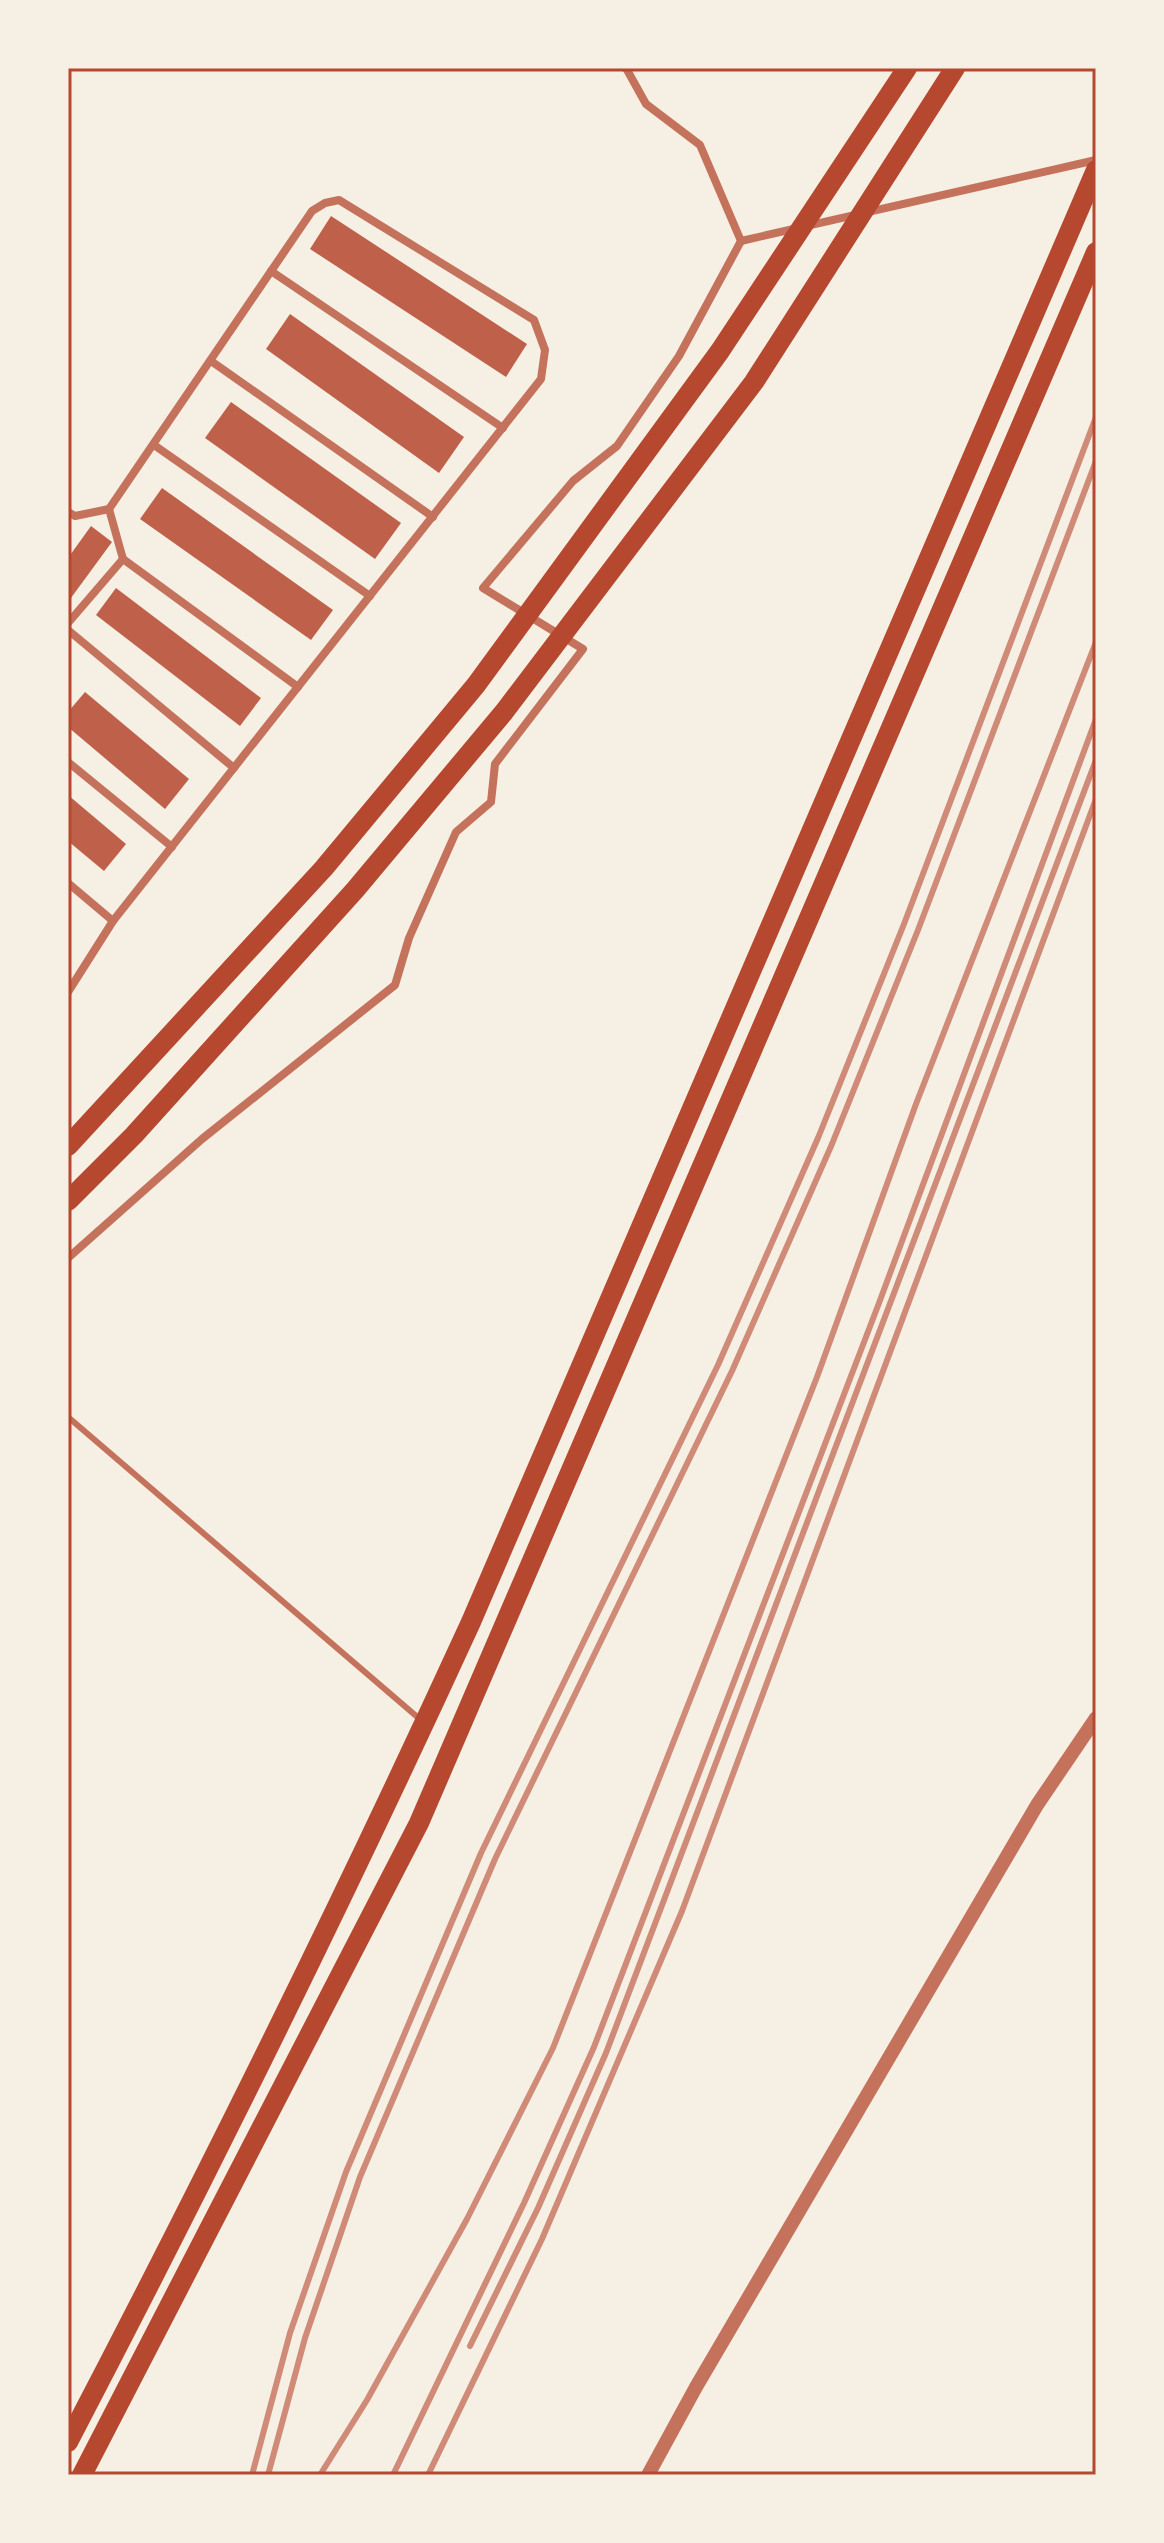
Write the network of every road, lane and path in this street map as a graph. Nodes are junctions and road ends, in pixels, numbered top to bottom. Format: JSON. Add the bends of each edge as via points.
{"nodes":[{"id":1,"x":626,"y":68,"type":"edge"},
{"id":2,"x":907,"y":68,"type":"edge"},
{"id":3,"x":955,"y":68,"type":"edge"},
{"id":4,"x":1096,"y":160,"type":"edge"},
{"id":5,"x":1096,"y":170,"type":"edge"},
{"id":6,"x":741,"y":241,"type":"junction"},
{"id":7,"x":1096,"y":252,"type":"edge"},
{"id":8,"x":271,"y":271,"type":"junction"},
{"id":9,"x":211,"y":361,"type":"junction"},
{"id":10,"x":503,"y":428,"type":"junction"},
{"id":11,"x":154,"y":445,"type":"junction"},
{"id":12,"x":109,"y":509,"type":"junction"},
{"id":13,"x":68,"y":512,"type":"edge"},
{"id":14,"x":433,"y":517,"type":"junction"},
{"id":15,"x":123,"y":559,"type":"junction"},
{"id":16,"x":370,"y":596,"type":"junction"},
{"id":17,"x":68,"y":623,"type":"edge"},
{"id":18,"x":68,"y":630,"type":"edge"},
{"id":19,"x":298,"y":687,"type":"junction"},
{"id":20,"x":68,"y":762,"type":"edge"},
{"id":21,"x":234,"y":768,"type":"junction"},
{"id":22,"x":172,"y":847,"type":"junction"},
{"id":23,"x":68,"y":883,"type":"edge"},
{"id":24,"x":113,"y":921,"type":"junction"},
{"id":25,"x":71,"y":981,"type":"edge"},
{"id":26,"x":68,"y":992,"type":"edge"},
{"id":27,"x":68,"y":1146,"type":"edge"},
{"id":28,"x":68,"y":1201,"type":"edge"},
{"id":29,"x":68,"y":1258,"type":"edge"},
{"id":30,"x":68,"y":1417,"type":"edge"},
{"id":31,"x":1096,"y":1718,"type":"edge"},
{"id":32,"x":425,"y":1723,"type":"junction"},
{"id":33,"x":68,"y":2442,"type":"edge"},
{"id":34,"x":82,"y":2475,"type":"edge"},
{"id":35,"x":648,"y":2475,"type":"edge"}],
"edges":[{"from":1,"to":6,"type":"street","via":[[646,104],[700,145]]},
{"from":2,"to":27,"type":"main road","via":[[720,351],[476,685],[324,868]]},
{"from":3,"to":28,"type":"main road","via":[[754,382],[504,712],[355,890]]},
{"from":4,"to":6,"type":"street"},
{"from":5,"to":32,"type":"main road"},
{"from":6,"to":29,"type":"street","via":[[679,356],[617,446],[573,481],[483,588],[583,649],[495,764],[491,802],[456,832],[409,938],[395,985],[202,1139]]},
{"from":7,"to":34,"type":"main road","via":[[419,1823]]},
{"from":8,"to":9,"type":"street"},
{"from":8,"to":10,"type":"street"},
{"from":8,"to":10,"type":"street","via":[[312,211],[339,200],[520,310],[534,320],[545,350],[541,379]]},
{"from":9,"to":11,"type":"street"},
{"from":9,"to":14,"type":"street"},
{"from":10,"to":14,"type":"street"},
{"from":11,"to":12,"type":"street"},
{"from":11,"to":16,"type":"street"},
{"from":12,"to":13,"type":"street","via":[[75,516]]},
{"from":12,"to":15,"type":"street"},
{"from":14,"to":16,"type":"street"},
{"from":15,"to":17,"type":"street"},
{"from":15,"to":19,"type":"street"},
{"from":16,"to":19,"type":"street"},
{"from":18,"to":21,"type":"street"},
{"from":19,"to":21,"type":"street"},
{"from":20,"to":22,"type":"street"},
{"from":21,"to":22,"type":"street"},
{"from":22,"to":24,"type":"street"},
{"from":23,"to":24,"type":"street"},
{"from":24,"to":25,"type":"street"},
{"from":25,"to":26,"type":"street"},
{"from":30,"to":32,"type":"lane"},
{"from":31,"to":35,"type":"street","via":[[1037,1805]]},
{"from":32,"to":33,"type":"main road","via":[[229,2132]]}]}
